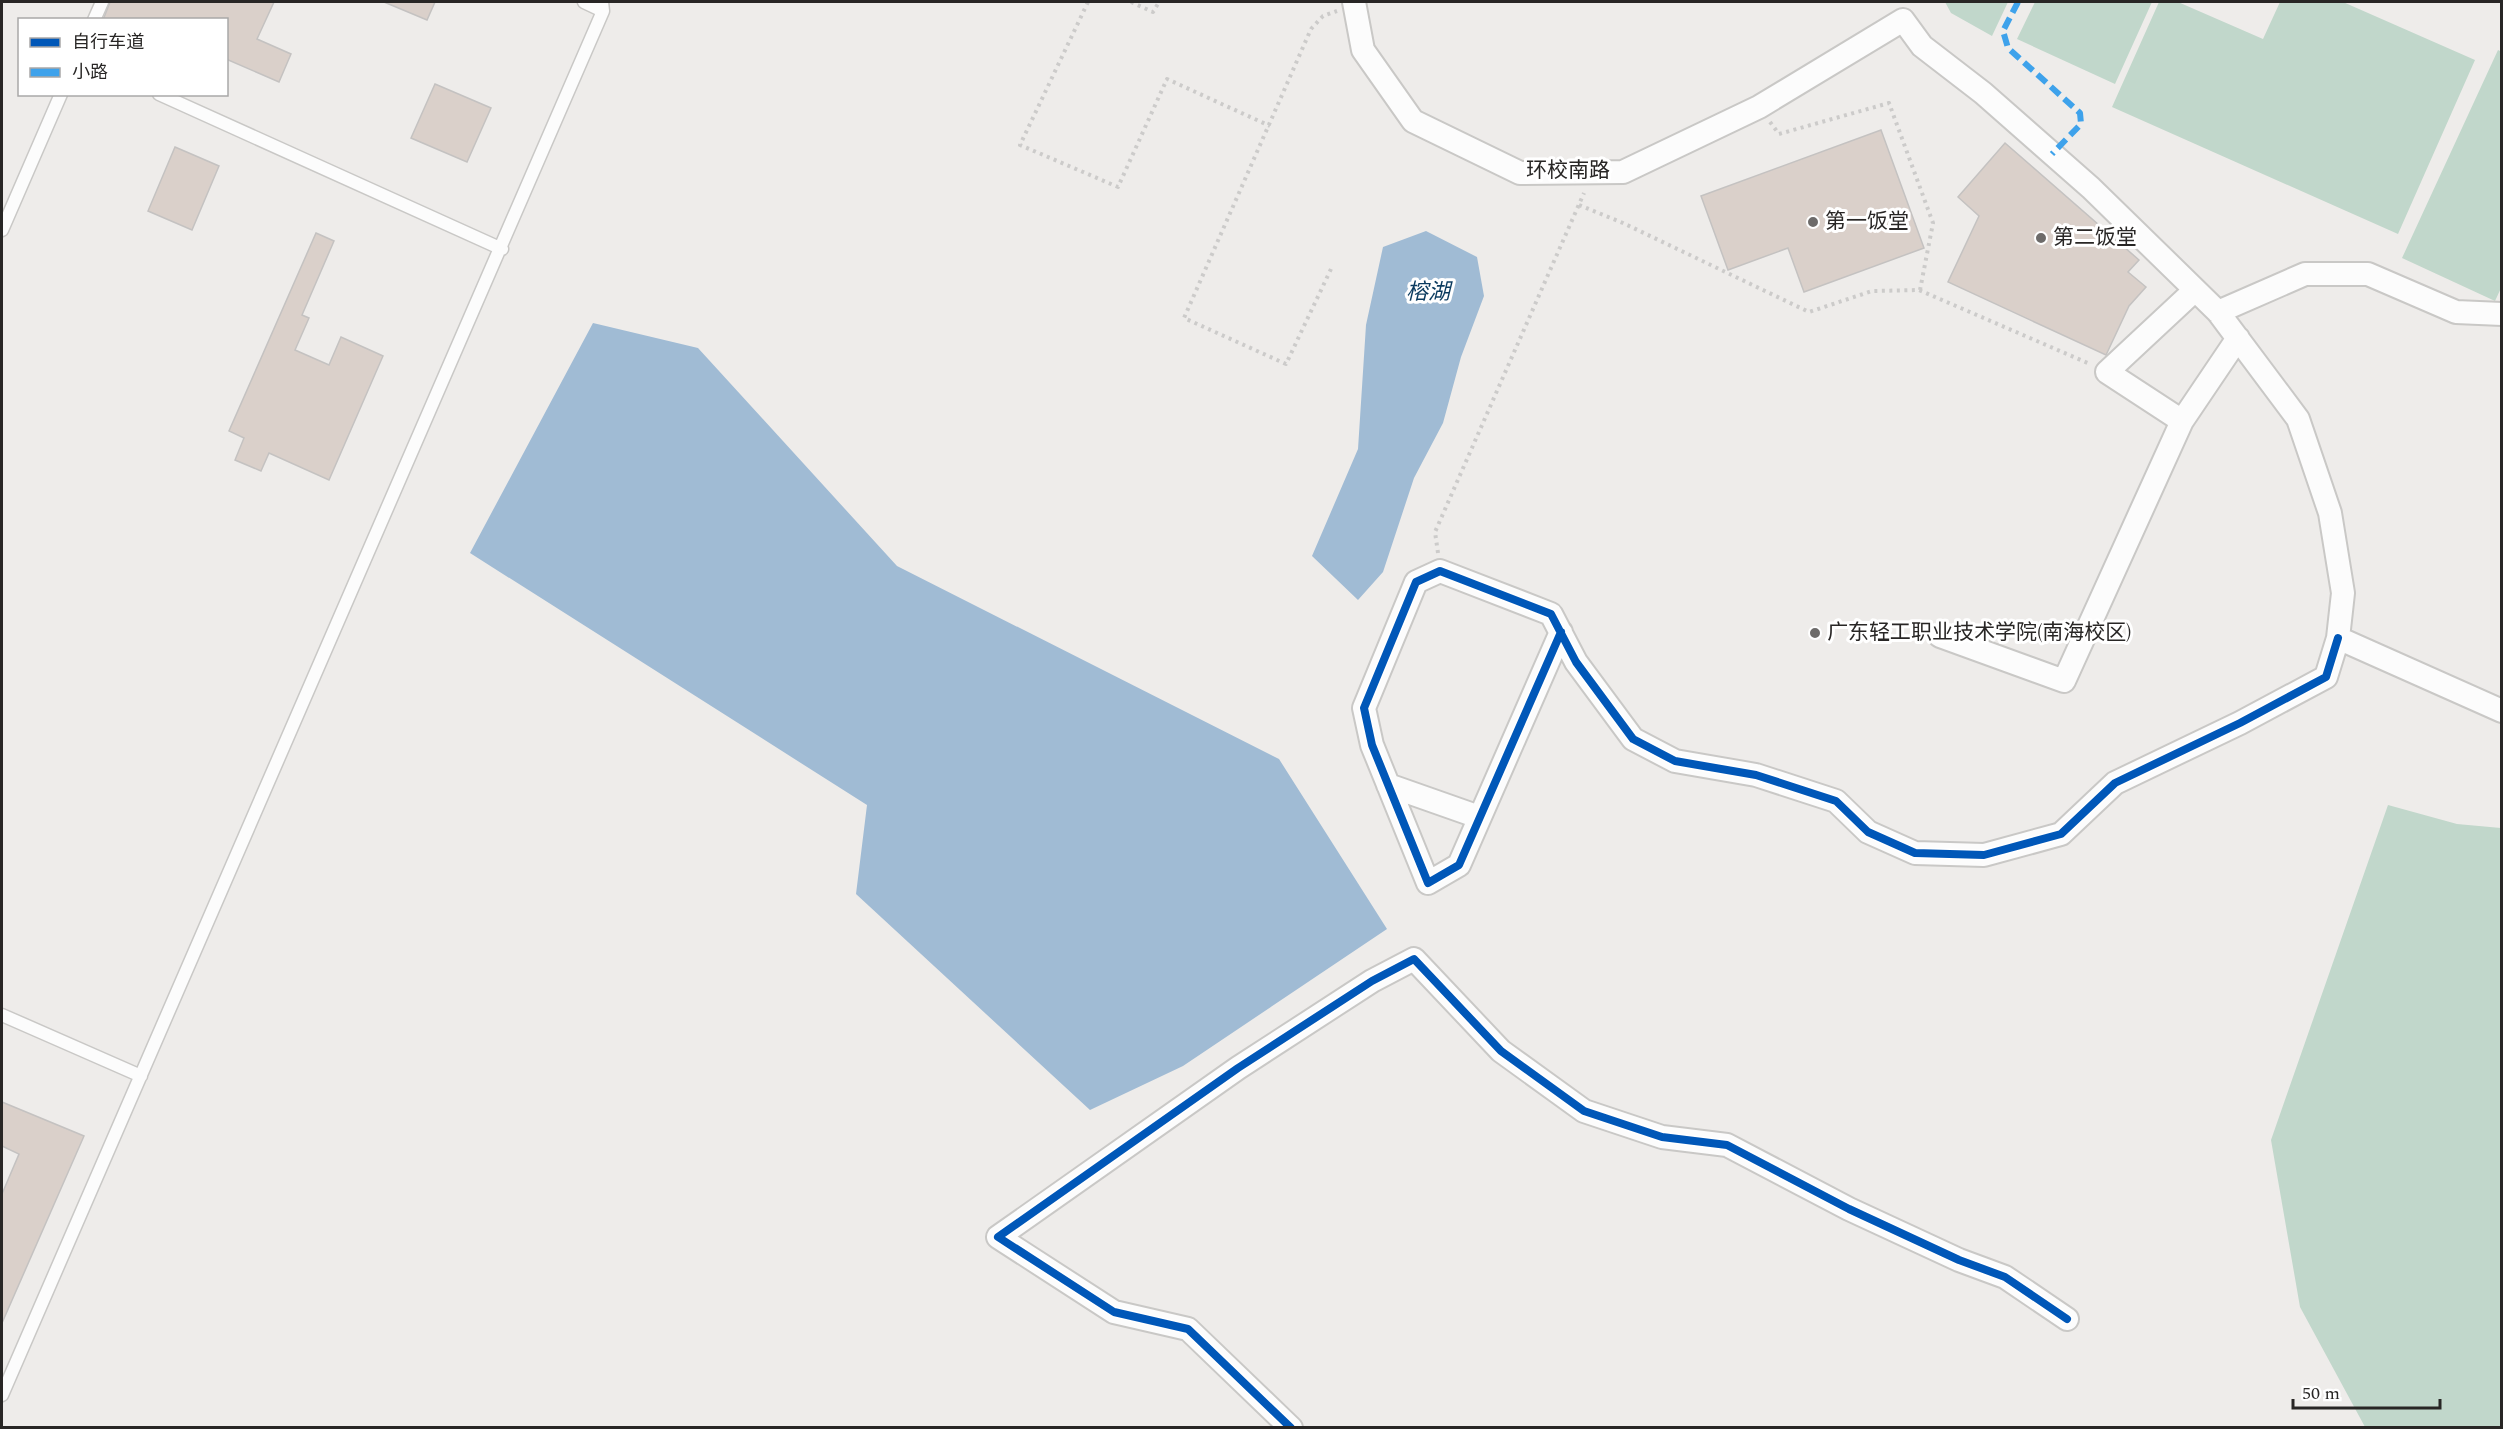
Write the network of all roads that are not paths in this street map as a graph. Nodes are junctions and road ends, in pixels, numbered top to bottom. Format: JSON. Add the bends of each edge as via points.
{"nodes":[{"id":1,"x":102,"y":2,"type":"edge"},
{"id":2,"x":584,"y":2,"type":"edge"},
{"id":3,"x":1354,"y":3,"type":"edge"},
{"id":4,"x":603,"y":6,"type":"edge"},
{"id":5,"x":1905,"y":11,"type":"edge"},
{"id":6,"x":95,"y":18,"type":"edge"},
{"id":7,"x":60,"y":96,"type":"edge"},
{"id":8,"x":163,"y":96,"type":"edge"},
{"id":9,"x":2,"y":230,"type":"edge"},
{"id":10,"x":502,"y":249,"type":"junction"},
{"id":11,"x":2195,"y":290,"type":"junction"},
{"id":12,"x":2218,"y":312,"type":"junction"},
{"id":13,"x":2502,"y":314,"type":"edge"},
{"id":14,"x":2238,"y":338,"type":"junction"},
{"id":15,"x":2182,"y":421,"type":"junction"},
{"id":16,"x":1561,"y":632,"type":"junction"},
{"id":17,"x":1940,"y":636,"type":"dead end"},
{"id":18,"x":2338,"y":638,"type":"junction"},
{"id":19,"x":2502,"y":711,"type":"edge"},
{"id":20,"x":1388,"y":785,"type":"junction"},
{"id":21,"x":1479,"y":817,"type":"junction"},
{"id":22,"x":2,"y":1015,"type":"edge"},
{"id":23,"x":141,"y":1076,"type":"junction"},
{"id":24,"x":2067,"y":1319,"type":"dead end"},
{"id":25,"x":4,"y":1380,"type":"edge"},
{"id":26,"x":2,"y":1395,"type":"edge"},
{"id":27,"x":1291,"y":1428,"type":"edge"}],
"edges":[{"from":1,"to":6,"type":"lane"},
{"from":2,"to":4,"type":"lane"},
{"from":3,"to":5,"type":"street","name":"环校南路","via":[[1363,50],[1413,121],[1520,173],[1623,172],[1759,107]]},
{"from":4,"to":10,"type":"lane"},
{"from":5,"to":11,"type":"street","via":[[1922,46],[1983,93],[2067,168]]},
{"from":7,"to":9,"type":"lane"},
{"from":8,"to":10,"type":"lane"},
{"from":10,"to":23,"type":"lane"},
{"from":11,"to":12,"type":"street"},
{"from":11,"to":15,"type":"street","via":[[2107,372]]},
{"from":12,"to":13,"type":"street","via":[[2305,274],[2368,274],[2456,312]]},
{"from":12,"to":14,"type":"street"},
{"from":14,"to":15,"type":"street"},
{"from":14,"to":18,"type":"street","via":[[2298,419],[2330,513],[2343,593]]},
{"from":15,"to":17,"type":"street","via":[[2064,681]]},
{"from":16,"to":18,"type":"street","via":[[1576,662],[1633,739],[1675,761],[1756,775],[1836,801],[1868,832],[1915,853],[1984,855],[2061,834],[2115,783],[2326,677]]},
{"from":16,"to":20,"type":"street","via":[[1551,614],[1440,571],[1416,582],[1364,708],[1372,745]]},
{"from":16,"to":21,"type":"street"},
{"from":18,"to":19,"type":"street"},
{"from":20,"to":21,"type":"street"},
{"from":20,"to":21,"type":"street","via":[[1428,883],[1459,865]]},
{"from":22,"to":23,"type":"lane"},
{"from":23,"to":25,"type":"lane"},
{"from":24,"to":27,"type":"street","via":[[2005,1277],[1849,1209],[1727,1145],[1662,1137],[1584,1111],[1501,1050],[1414,959],[1372,981],[1238,1068],[998,1237],[1114,1312],[1188,1329]]},
{"from":25,"to":26,"type":"lane"}]}
